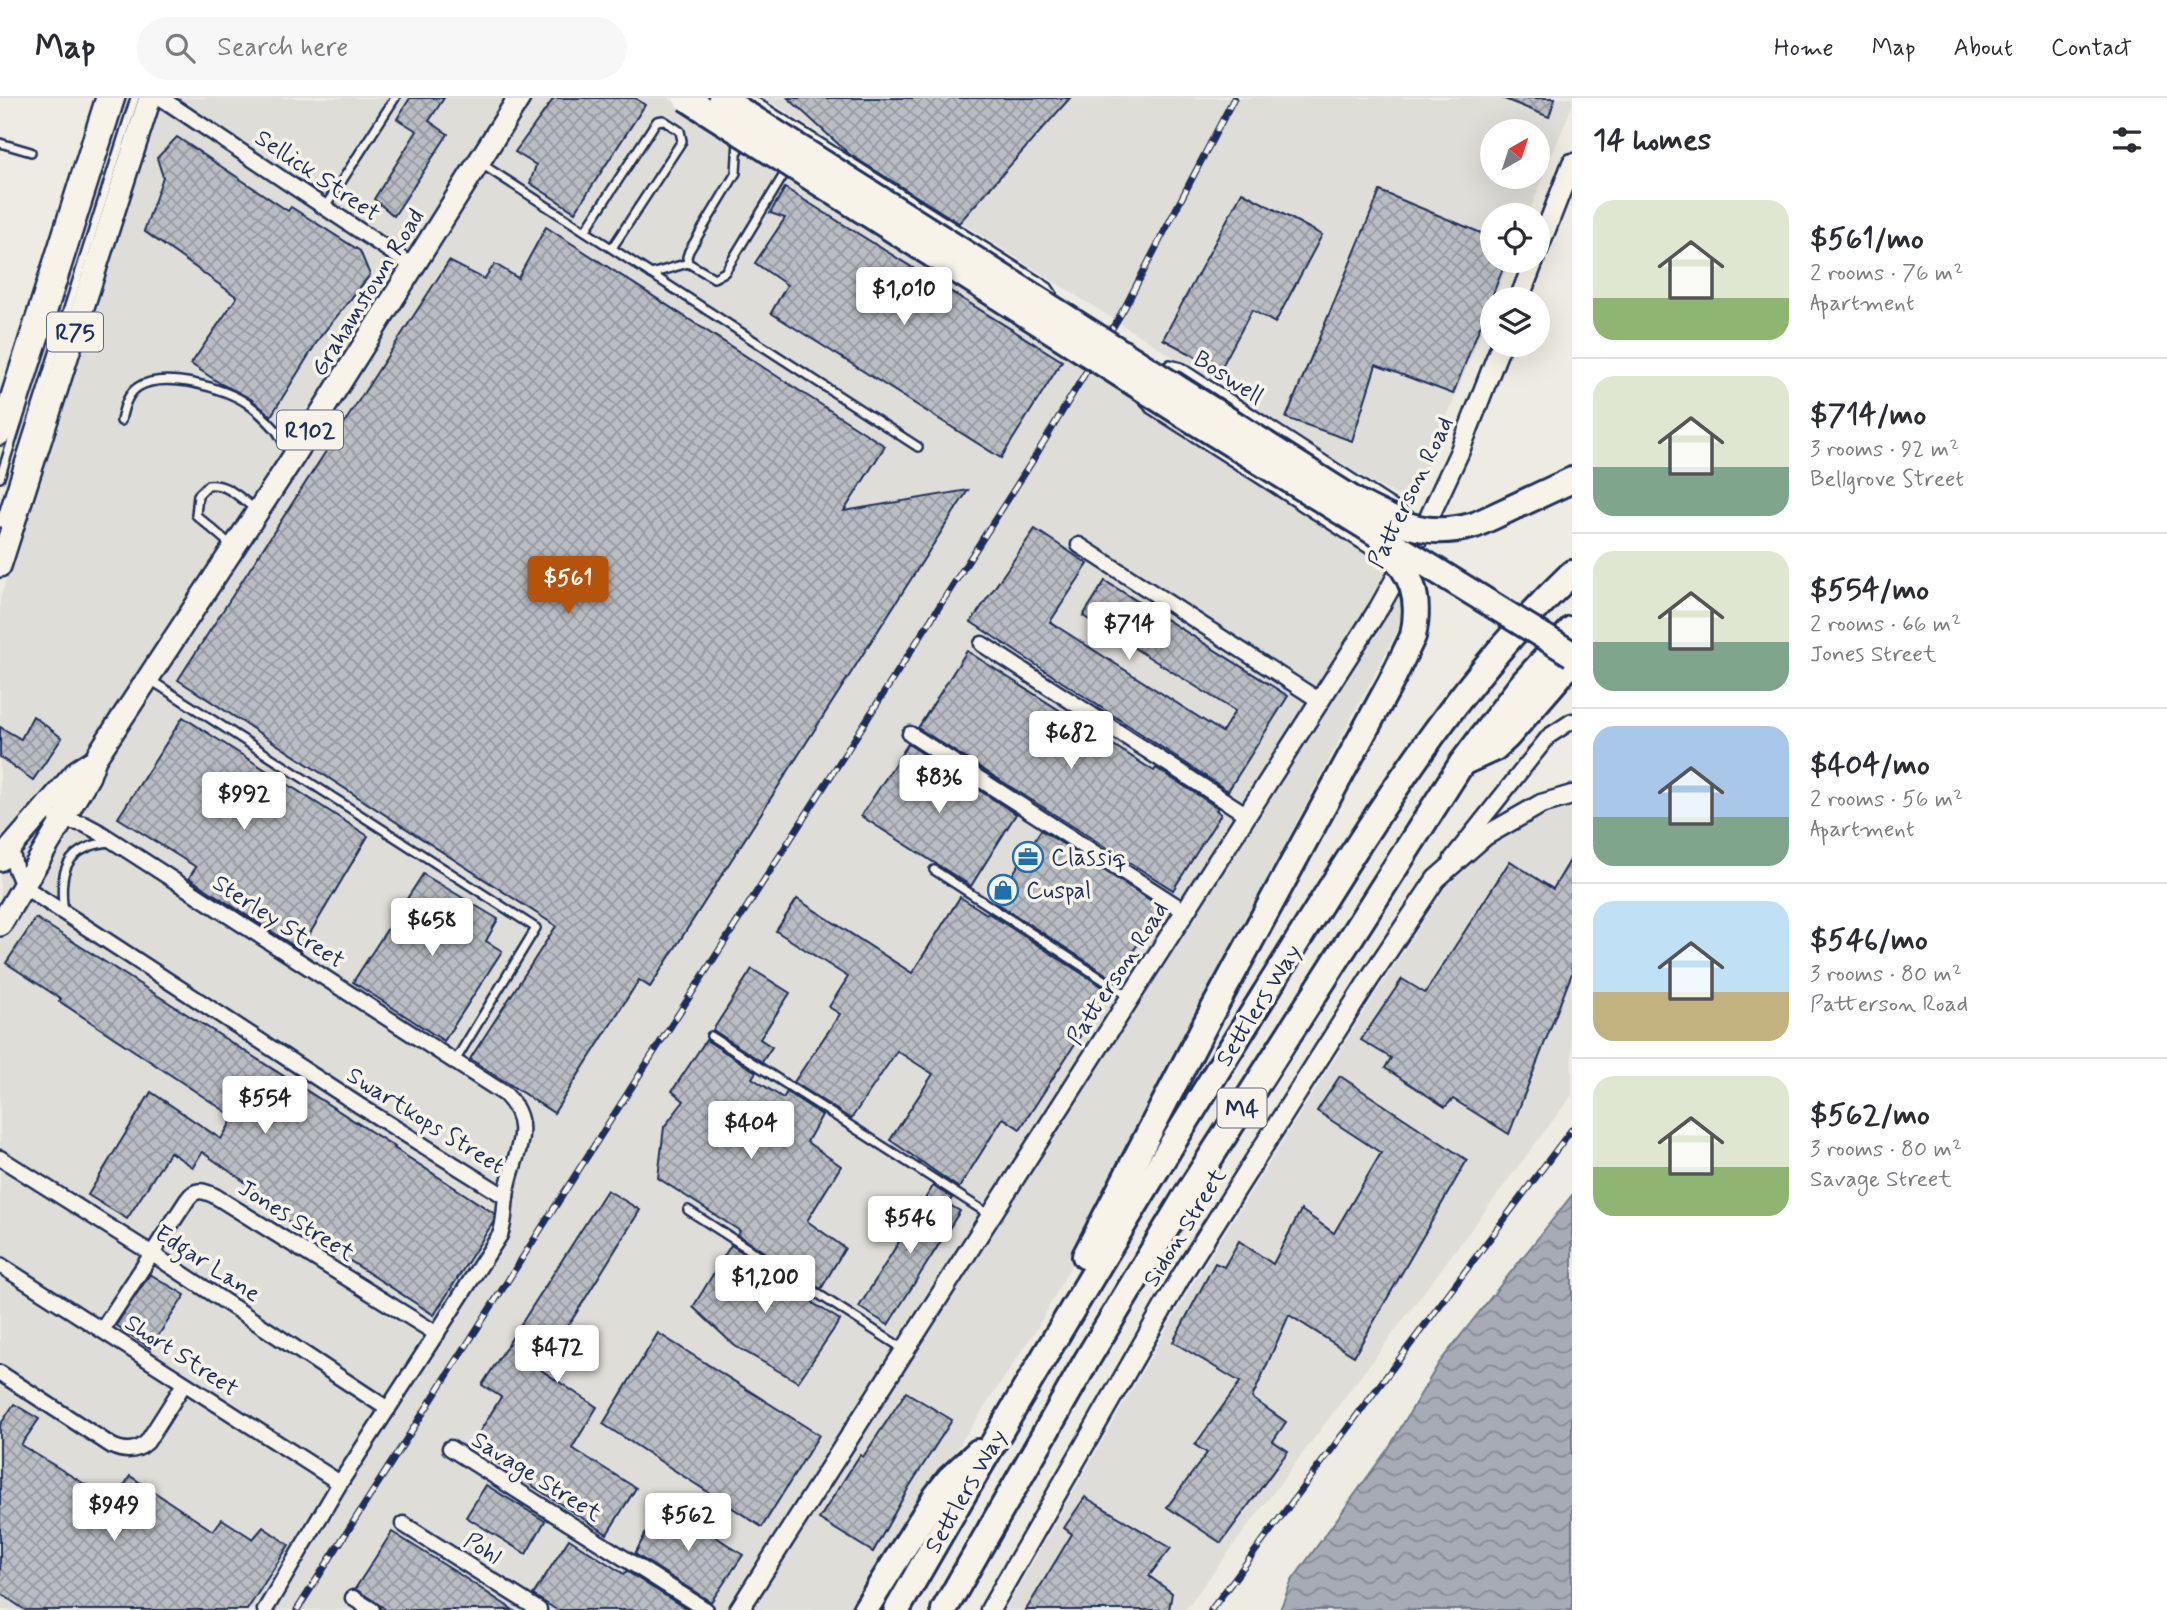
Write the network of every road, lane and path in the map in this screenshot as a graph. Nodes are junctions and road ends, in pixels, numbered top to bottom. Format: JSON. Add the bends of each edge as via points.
{"nodes":[{"id":1,"x":107,"y":98,"type":"edge"},
{"id":2,"x":121,"y":98,"type":"edge"},
{"id":3,"x":135,"y":98,"type":"edge"},
{"id":4,"x":150,"y":98,"type":"edge"},
{"id":5,"x":161,"y":98,"type":"edge"},
{"id":6,"x":395,"y":98,"type":"edge"},
{"id":7,"x":519,"y":98,"type":"edge"},
{"id":8,"x":674,"y":98,"type":"edge"},
{"id":9,"x":686,"y":98,"type":"edge"},
{"id":10,"x":721,"y":98,"type":"edge"},
{"id":11,"x":750,"y":98,"type":"edge"},
{"id":12,"x":738,"y":139,"type":"junction"},
{"id":13,"x":0,"y":143,"type":"edge"},
{"id":14,"x":31,"y":152,"type":"dead end"},
{"id":15,"x":479,"y":162,"type":"junction"},
{"id":16,"x":1572,"y":163,"type":"edge"},
{"id":17,"x":786,"y":171,"type":"junction"},
{"id":18,"x":325,"y":207,"type":"junction"},
{"id":19,"x":1550,"y":219,"type":"edge"},
{"id":20,"x":585,"y":231,"type":"junction"},
{"id":21,"x":612,"y":248,"type":"junction"},
{"id":22,"x":688,"y":263,"type":"junction"},
{"id":23,"x":415,"y":267,"type":"junction"},
{"id":24,"x":651,"y":274,"type":"junction"},
{"id":25,"x":1497,"y":357,"type":"edge"},
{"id":26,"x":121,"y":421,"type":"dead end"},
{"id":27,"x":0,"y":434,"type":"edge"},
{"id":28,"x":918,"y":447,"type":"dead end"},
{"id":29,"x":294,"y":456,"type":"junction"},
{"id":30,"x":0,"y":478,"type":"edge"},
{"id":31,"x":1572,"y":480,"type":"edge"},
{"id":32,"x":1308,"y":492,"type":"junction"},
{"id":33,"x":1363,"y":505,"type":"junction"},
{"id":34,"x":258,"y":511,"type":"junction"},
{"id":35,"x":0,"y":523,"type":"edge"},
{"id":36,"x":1426,"y":524,"type":"junction"},
{"id":37,"x":1079,"y":545,"type":"dead end"},
{"id":38,"x":234,"y":548,"type":"junction"},
{"id":39,"x":0,"y":566,"type":"edge"},
{"id":40,"x":1401,"y":570,"type":"junction"},
{"id":41,"x":1572,"y":573,"type":"edge"},
{"id":42,"x":1572,"y":629,"type":"edge"},
{"id":43,"x":982,"y":644,"type":"dead end"},
{"id":44,"x":1572,"y":644,"type":"edge"},
{"id":45,"x":1572,"y":654,"type":"edge"},
{"id":46,"x":1572,"y":662,"type":"edge"},
{"id":47,"x":149,"y":679,"type":"junction"},
{"id":48,"x":1320,"y":701,"type":"junction"},
{"id":49,"x":1572,"y":720,"type":"edge"},
{"id":50,"x":910,"y":734,"type":"dead end"},
{"id":51,"x":95,"y":759,"type":"junction"},
{"id":52,"x":1462,"y":763,"type":"junction"},
{"id":53,"x":1572,"y":795,"type":"edge"},
{"id":54,"x":1247,"y":815,"type":"junction"},
{"id":55,"x":63,"y":818,"type":"junction"},
{"id":56,"x":34,"y":819,"type":"junction"},
{"id":57,"x":114,"y":842,"type":"junction"},
{"id":58,"x":5,"y":854,"type":"edge"},
{"id":59,"x":934,"y":870,"type":"dead end"},
{"id":60,"x":1436,"y":879,"type":"junction"},
{"id":61,"x":23,"y":886,"type":"junction"},
{"id":62,"x":1186,"y":912,"type":"junction"},
{"id":63,"x":64,"y":913,"type":"junction"},
{"id":64,"x":0,"y":925,"type":"edge"},
{"id":65,"x":1130,"y":998,"type":"junction"},
{"id":66,"x":711,"y":1036,"type":"dead end"},
{"id":67,"x":454,"y":1061,"type":"junction"},
{"id":68,"x":0,"y":1158,"type":"edge"},
{"id":69,"x":506,"y":1197,"type":"junction"},
{"id":70,"x":688,"y":1210,"type":"dead end"},
{"id":71,"x":991,"y":1216,"type":"junction"},
{"id":72,"x":152,"y":1253,"type":"junction"},
{"id":73,"x":0,"y":1265,"type":"edge"},
{"id":74,"x":102,"y":1330,"type":"junction"},
{"id":75,"x":437,"y":1334,"type":"junction"},
{"id":76,"x":905,"y":1350,"type":"junction"},
{"id":77,"x":0,"y":1373,"type":"edge"},
{"id":78,"x":1036,"y":1374,"type":"junction"},
{"id":79,"x":184,"y":1384,"type":"junction"},
{"id":80,"x":388,"y":1409,"type":"junction"},
{"id":81,"x":1002,"y":1426,"type":"junction"},
{"id":82,"x":450,"y":1448,"type":"dead end"},
{"id":83,"x":340,"y":1483,"type":"junction"},
{"id":84,"x":403,"y":1524,"type":"dead end"},
{"id":85,"x":353,"y":1598,"type":"dead end"},
{"id":86,"x":265,"y":1610,"type":"edge"},
{"id":87,"x":372,"y":1610,"type":"edge"},
{"id":88,"x":539,"y":1610,"type":"edge"},
{"id":89,"x":706,"y":1610,"type":"edge"},
{"id":90,"x":739,"y":1610,"type":"edge"},
{"id":91,"x":865,"y":1610,"type":"edge"},
{"id":92,"x":897,"y":1610,"type":"edge"},
{"id":93,"x":944,"y":1610,"type":"edge"},
{"id":94,"x":990,"y":1610,"type":"edge"}],
"edges":[{"from":1,"to":27,"type":"main road","number":"R75"},
{"from":2,"to":30,"type":"lane"},
{"from":3,"to":35,"type":"lane"},
{"from":4,"to":39,"type":"main road","number":"R75"},
{"from":5,"to":18,"type":"street","name":"Sellick Street"},
{"from":6,"to":18,"type":"lane"},
{"from":7,"to":15,"type":"main road","name":"Grahamstown Road","number":"R102"},
{"from":8,"to":12,"type":"lane"},
{"from":9,"to":32,"type":"highway","bridge":true},
{"from":10,"to":33,"type":"highway","bridge":true},
{"from":11,"to":17,"type":"lane","via":[[1048,287],[1051,296],[1029,327]]},
{"from":12,"to":17,"type":"lane"},
{"from":12,"to":22,"type":"lane","via":[[736,173],[689,251]]},
{"from":13,"to":14,"type":"lane"},
{"from":15,"to":20,"type":"lane"},
{"from":15,"to":23,"type":"main road","name":"Grahamstown Road","number":"R102"},
{"from":16,"to":19,"type":"street"},
{"from":17,"to":22,"type":"lane","via":[[725,272],[714,278]]},
{"from":18,"to":23,"type":"street","name":"Sellick Street"},
{"from":20,"to":21,"type":"lane"},
{"from":20,"to":21,"type":"lane","via":[[657,121],[663,120],[680,131],[682,141]]},
{"from":21,"to":24,"type":"lane"},
{"from":22,"to":24,"type":"lane"},
{"from":23,"to":29,"type":"main road","name":"Grahamstown Road","number":"R102"},
{"from":24,"to":28,"type":"lane"},
{"from":25,"to":36,"type":"street","name":"Patterson Road"},
{"from":26,"to":29,"type":"lane","via":[[139,386],[166,380],[186,382],[228,392],[247,403],[273,427]]},
{"from":29,"to":34,"type":"main road","name":"Grahamstown Road","number":"R102"},
{"from":31,"to":33,"type":"highway","bridge":true,"via":[[1458,530],[1420,530]]},
{"from":32,"to":45,"type":"highway","bridge":true},
{"from":32,"to":78,"type":"highway","bridge":true,"via":[[1374,539],[1402,567],[1416,598],[1413,636],[1040,1334]]},
{"from":33,"to":44,"type":"highway","bridge":true},
{"from":34,"to":38,"type":"main road","name":"Grahamstown Road","number":"R102"},
{"from":34,"to":38,"type":"lane","via":[[217,484],[208,485],[198,495],[196,515]]},
{"from":36,"to":40,"type":"street","name":"Patterson Road"},
{"from":36,"to":40,"type":"lane","name":"Boswell","via":[[1175,365],[1166,365],[1143,395],[1143,403],[1150,409]]},
{"from":37,"to":48,"type":"street"},
{"from":38,"to":47,"type":"main road","name":"Grahamstown Road","number":"R102"},
{"from":40,"to":48,"type":"street","name":"Patterson Road"},
{"from":41,"to":78,"type":"highway","name":"Settlers Way","number":"M4","via":[[1483,667],[1383,809],[1145,1186]]},
{"from":42,"to":52,"type":"highway","name":"Settlers Way","number":"M4","via":[[1522,684]]},
{"from":43,"to":54,"type":"street"},
{"from":46,"to":52,"type":"highway","via":[[1507,737],[1495,748]]},
{"from":47,"to":51,"type":"main road","name":"Grahamstown Road","number":"R102"},
{"from":47,"to":67,"type":"lane","via":[[536,928]]},
{"from":48,"to":54,"type":"street","name":"Patterson Road"},
{"from":49,"to":60,"type":"street","name":"Sidon Street","via":[[1549,736]]},
{"from":50,"to":62,"type":"street"},
{"from":51,"to":55,"type":"main road","name":"Grahamstown Road","number":"R102"},
{"from":51,"to":56,"type":"main road","name":"Grahamstown Road","number":"R102","via":[[77,771]]},
{"from":52,"to":93,"type":"highway","name":"Settlers Way","number":"M4","via":[[1180,1206]]},
{"from":53,"to":60,"type":"street","name":"Sidon Street","via":[[1541,804],[1485,836]]},
{"from":54,"to":62,"type":"street","name":"Patterson Road"},
{"from":55,"to":56,"type":"street","name":"Sterley Street"},
{"from":55,"to":57,"type":"street","name":"Sterley Street","via":[[84,824]]},
{"from":55,"to":61,"type":"main road","name":"Grahamstown Road","number":"R102"},
{"from":56,"to":58,"type":"main road","name":"Grahamstown Road","number":"R102"},
{"from":57,"to":63,"type":"lane","via":[[87,847],[69,861],[62,879]]},
{"from":57,"to":67,"type":"street","name":"Sterley Street"},
{"from":58,"to":61,"type":"street"},
{"from":59,"to":65,"type":"lane"},
{"from":60,"to":94,"type":"street","name":"Sidon Street","via":[[1182,1275]]},
{"from":61,"to":63,"type":"street","name":"Swartkops Street"},
{"from":61,"to":64,"type":"main road","name":"Grahamstown Road","number":"R102"},
{"from":62,"to":65,"type":"street","name":"Patterson Road"},
{"from":63,"to":69,"type":"street","name":"Swartkops Street"},
{"from":65,"to":71,"type":"street","name":"Patterson Road"},
{"from":66,"to":71,"type":"lane"},
{"from":67,"to":69,"type":"street","name":"Sterley Street","via":[[505,1094],[522,1119]]},
{"from":68,"to":72,"type":"street","name":"Edgar Lane"},
{"from":69,"to":75,"type":"street","name":"Swartkops Street","via":[[500,1235]]},
{"from":70,"to":76,"type":"lane"},
{"from":71,"to":76,"type":"street","name":"Patterson Road"},
{"from":72,"to":74,"type":"street","name":"Jones Street"},
{"from":72,"to":75,"type":"street","name":"Jones Street","via":[[190,1195],[206,1191]]},
{"from":72,"to":80,"type":"street","name":"Edgar Lane"},
{"from":73,"to":74,"type":"street","name":"Short Street"},
{"from":74,"to":79,"type":"street","name":"Short Street"},
{"from":75,"to":80,"type":"street","name":"Swartkops Street"},
{"from":76,"to":90,"type":"street","name":"Patterson Road"},
{"from":77,"to":79,"type":"street","via":[[112,1446],[127,1451],[147,1442]]},
{"from":78,"to":81,"type":"highway","name":"Settlers Way","number":"M4"},
{"from":79,"to":83,"type":"street","name":"Short Street"},
{"from":80,"to":83,"type":"street","name":"Swartkops Street"},
{"from":81,"to":91,"type":"highway","via":[[936,1496]]},
{"from":81,"to":92,"type":"highway","name":"Settlers Way","number":"M4"},
{"from":82,"to":89,"type":"street","name":"Savage Street"},
{"from":83,"to":86,"type":"street","name":"Swartkops Street"},
{"from":84,"to":88,"type":"street","name":"Pohl"},
{"from":85,"to":87,"type":"street"}]}
